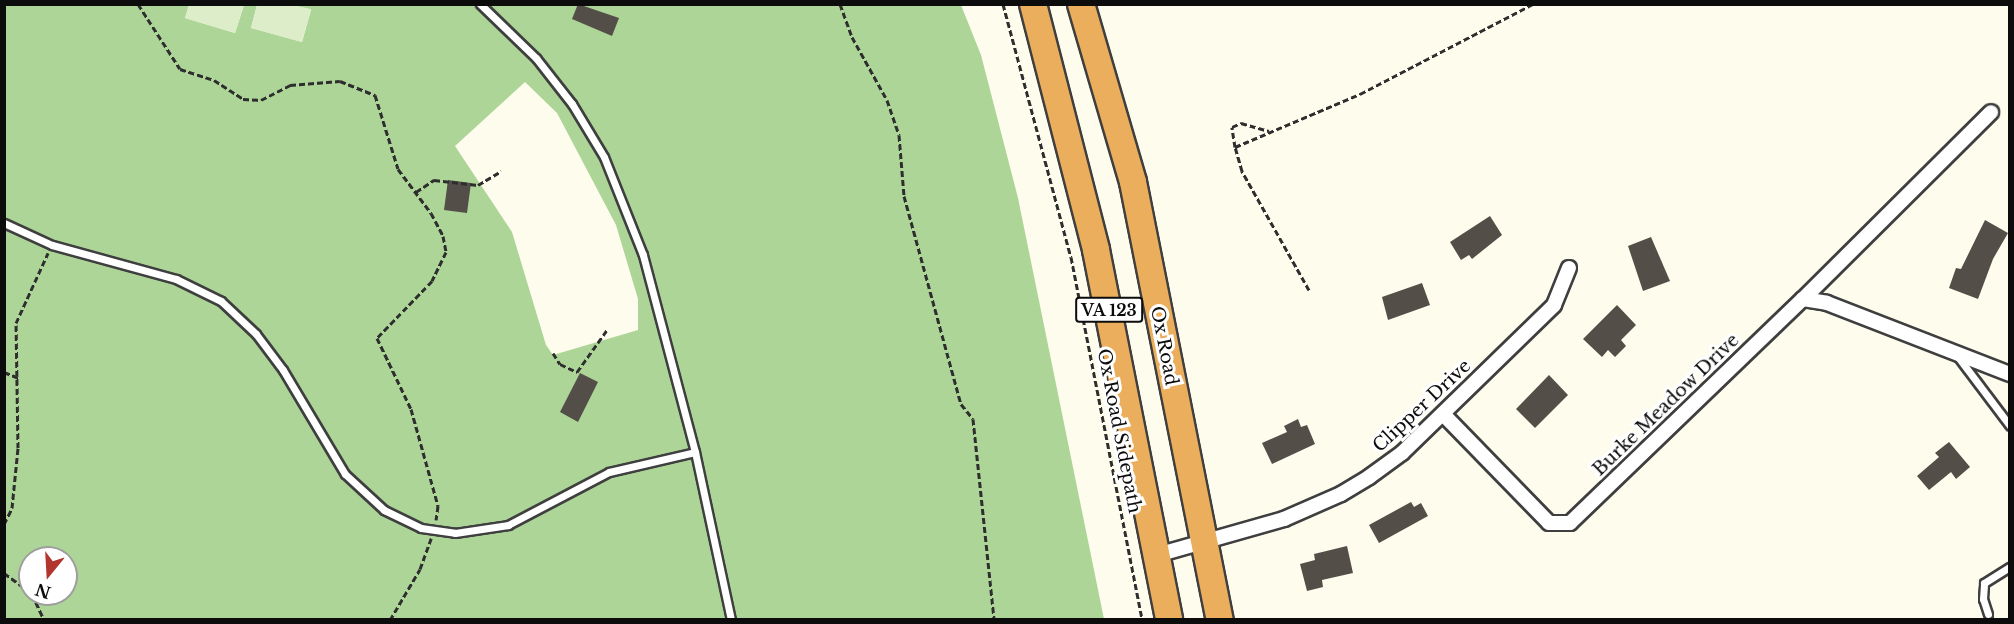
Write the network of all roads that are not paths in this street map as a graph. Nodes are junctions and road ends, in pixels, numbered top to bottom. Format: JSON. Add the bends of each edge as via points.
{"nodes":[{"id":1,"x":480,"y":4,"type":"edge"},
{"id":2,"x":1033,"y":4,"type":"edge"},
{"id":3,"x":1081,"y":4,"type":"edge"},
{"id":4,"x":1991,"y":112,"type":"dead end"},
{"id":5,"x":4,"y":223,"type":"edge"},
{"id":6,"x":1569,"y":268,"type":"dead end"},
{"id":7,"x":1803,"y":299,"type":"junction"},
{"id":8,"x":1954,"y":353,"type":"junction"},
{"id":9,"x":2010,"y":374,"type":"edge"},
{"id":10,"x":1443,"y":414,"type":"junction"},
{"id":11,"x":2010,"y":426,"type":"edge"},
{"id":12,"x":695,"y":452,"type":"junction"},
{"id":13,"x":1205,"y":542,"type":"junction"},
{"id":14,"x":1157,"y":555,"type":"junction"},
{"id":15,"x":2010,"y":567,"type":"edge"},
{"id":16,"x":1988,"y":614,"type":"dead end"},
{"id":17,"x":731,"y":620,"type":"edge"},
{"id":18,"x":1169,"y":620,"type":"edge"},
{"id":19,"x":1220,"y":620,"type":"edge"}],
"edges":[{"from":1,"to":12,"type":"lane","via":[[536,58],[572,104],[604,157],[643,255]]},
{"from":2,"to":14,"type":"highway","number":"VA 123","via":[[1096,250]]},
{"from":3,"to":13,"type":"highway","name":"Ox Road","number":"VA 123","via":[[1133,183]]},
{"from":4,"to":7,"type":"street","name":"Burke Meadow Drive"},
{"from":5,"to":12,"type":"lane","via":[[52,245],[176,279],[230,308],[283,370],[345,474],[384,510],[421,528],[455,533],[508,525],[609,472]]},
{"from":6,"to":10,"type":"street","name":"Clipper Drive","via":[[1554,305]]},
{"from":7,"to":8,"type":"street","via":[[1827,303]]},
{"from":7,"to":10,"type":"street","name":"Burke Meadow Drive","via":[[1570,523],[1549,523]]},
{"from":8,"to":9,"type":"street"},
{"from":8,"to":11,"type":"lane"},
{"from":10,"to":13,"type":"street","name":"Clipper Drive","via":[[1402,453],[1341,494],[1284,519]]},
{"from":12,"to":17,"type":"lane"},
{"from":13,"to":14,"type":"street","name":"Clipper Drive"},
{"from":13,"to":19,"type":"highway","name":"Ox Road","number":"VA 123"},
{"from":14,"to":18,"type":"highway","number":"VA 123"},
{"from":15,"to":16,"type":"lane","via":[[1984,583],[1983,599]]}]}
